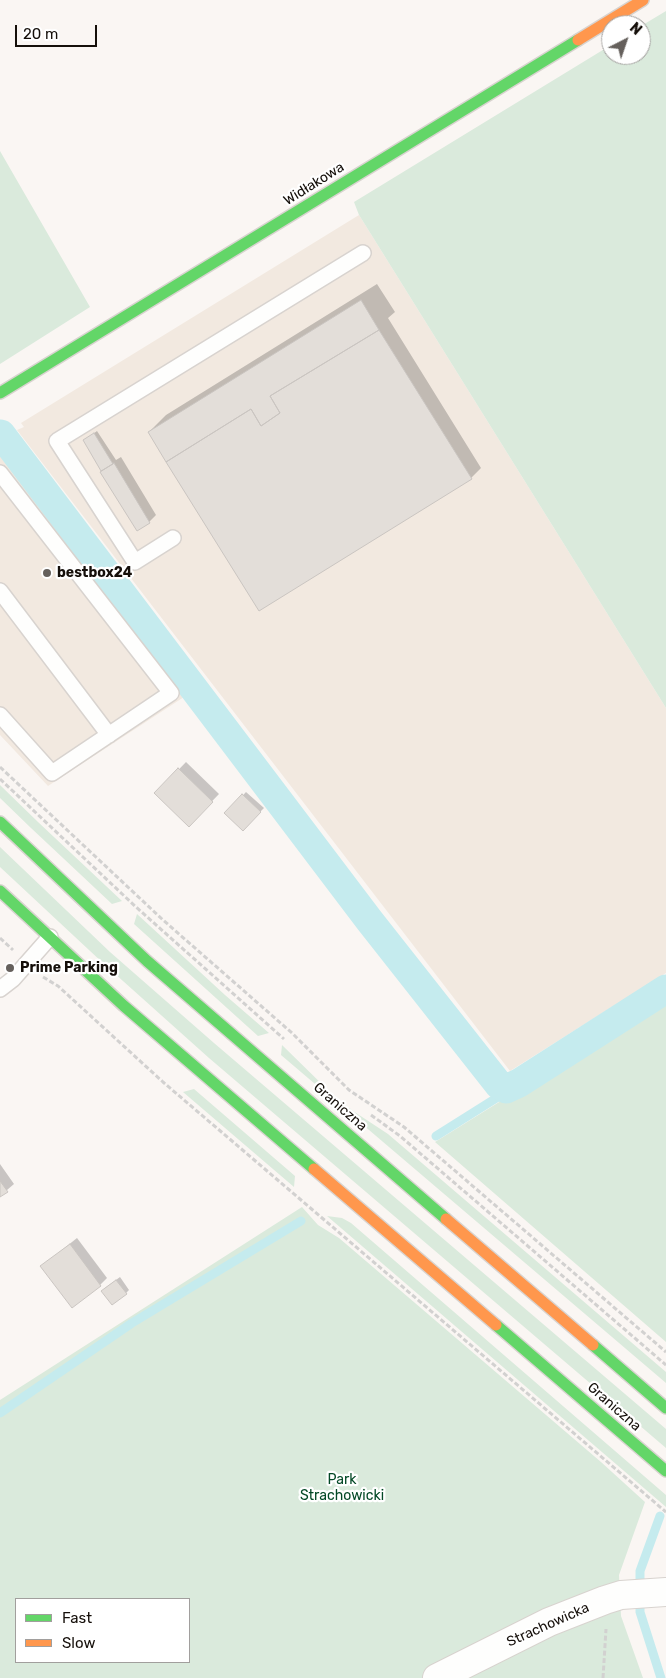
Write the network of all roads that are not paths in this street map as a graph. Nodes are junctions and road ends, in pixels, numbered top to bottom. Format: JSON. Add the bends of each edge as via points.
{"nodes":[{"id":1,"x":643,"y":0,"type":"edge"},
{"id":2,"x":363,"y":253,"type":"dead end"},
{"id":3,"x":0,"y":393,"type":"edge"},
{"id":4,"x":0,"y":473,"type":"edge"},
{"id":5,"x":173,"y":538,"type":"dead end"},
{"id":6,"x":0,"y":591,"type":"edge"},
{"id":7,"x":0,"y":715,"type":"edge"},
{"id":8,"x":109,"y":735,"type":"junction"},
{"id":9,"x":0,"y":822,"type":"edge"},
{"id":10,"x":0,"y":891,"type":"edge"},
{"id":11,"x":50,"y":937,"type":"junction"},
{"id":12,"x":0,"y":990,"type":"edge"},
{"id":13,"x":666,"y":1408,"type":"edge"},
{"id":14,"x":666,"y":1471,"type":"edge"},
{"id":15,"x":664,"y":1593,"type":"edge"},
{"id":16,"x":437,"y":1678,"type":"edge"}],
"edges":[{"from":1,"to":3,"type":"main road","name":"Widłakowa"},
{"from":2,"to":5,"type":"lane","via":[[57,441],[135,562]]},
{"from":4,"to":8,"type":"lane","via":[[171,693]]},
{"from":6,"to":8,"type":"lane"},
{"from":7,"to":8,"type":"lane","via":[[52,773]]},
{"from":9,"to":13,"type":"main road","name":"Graniczna","via":[[147,960]]},
{"from":10,"to":11,"type":"main road","name":"Graniczna"},
{"from":11,"to":12,"type":"lane"},
{"from":11,"to":14,"type":"main road","name":"Graniczna","via":[[124,1006]]},
{"from":15,"to":16,"type":"street","name":"Strachowicka","via":[[613,1597],[549,1622]]}]}
